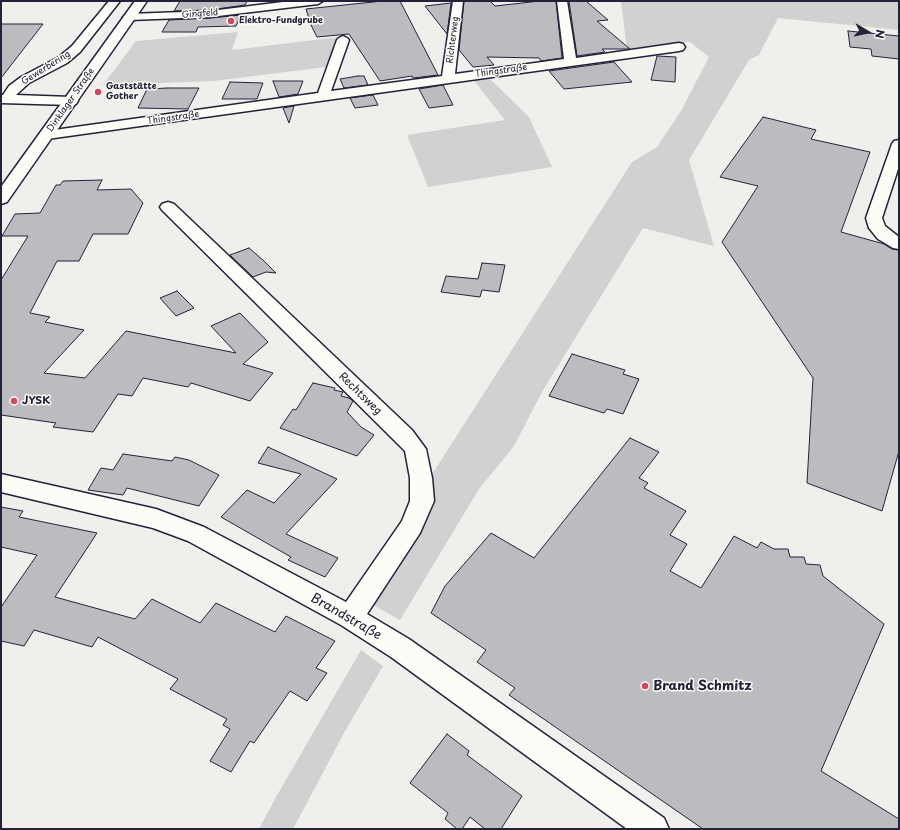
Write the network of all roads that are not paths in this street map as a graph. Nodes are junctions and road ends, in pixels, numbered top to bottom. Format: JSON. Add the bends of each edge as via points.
{"nodes":[{"id":1,"x":115,"y":1,"type":"edge"},
{"id":2,"x":141,"y":1,"type":"edge"},
{"id":3,"x":318,"y":1,"type":"edge"},
{"id":4,"x":458,"y":1,"type":"edge"},
{"id":5,"x":562,"y":1,"type":"edge"},
{"id":6,"x":296,"y":2,"type":"edge"},
{"id":7,"x":129,"y":17,"type":"junction"},
{"id":8,"x":343,"y":40,"type":"dead end"},
{"id":9,"x":679,"y":47,"type":"dead end"},
{"id":10,"x":570,"y":62,"type":"junction"},
{"id":11,"x":448,"y":79,"type":"junction"},
{"id":12,"x":323,"y":97,"type":"junction"},
{"id":13,"x":4,"y":99,"type":"edge"},
{"id":14,"x":71,"y":101,"type":"junction"},
{"id":15,"x":47,"y":135,"type":"junction"},
{"id":16,"x":899,"y":144,"type":"edge"},
{"id":17,"x":1,"y":199,"type":"edge"},
{"id":18,"x":168,"y":207,"type":"dead end"},
{"id":19,"x":899,"y":244,"type":"edge"},
{"id":20,"x":1,"y":483,"type":"edge"},
{"id":21,"x":350,"y":618,"type":"junction"},
{"id":22,"x":653,"y":829,"type":"edge"}],
"edges":[{"from":1,"to":13,"type":"street","name":"Gewerbering","via":[[76,49],[63,60],[25,80]]},
{"from":2,"to":7,"type":"main road","name":"Dinklager Straße"},
{"from":3,"to":6,"type":"street","name":"Gingfeld"},
{"from":4,"to":11,"type":"street","name":"Richterweg"},
{"from":5,"to":10,"type":"street"},
{"from":6,"to":7,"type":"street","name":"Gingfeld","via":[[210,14]]},
{"from":7,"to":14,"type":"main road","name":"Dinklager Straße"},
{"from":8,"to":12,"type":"street"},
{"from":9,"to":10,"type":"street","name":"Thingstraße"},
{"from":10,"to":11,"type":"street","name":"Thingstraße"},
{"from":11,"to":12,"type":"street","name":"Thingstraße"},
{"from":12,"to":15,"type":"street","name":"Thingstraße"},
{"from":13,"to":14,"type":"street","name":"Gewerbering"},
{"from":14,"to":15,"type":"main road","name":"Dinklager Straße"},
{"from":15,"to":17,"type":"main road","name":"Dinklager Straße"},
{"from":16,"to":19,"type":"street","via":[[874,218],[877,228]]},
{"from":18,"to":21,"type":"street","name":"Rechtsweg","via":[[415,449],[421,478],[422,501],[412,526]]},
{"from":20,"to":21,"type":"street","name":"Brandstraße","via":[[156,519],[196,534]]},
{"from":21,"to":22,"type":"street","name":"Brandstraße","via":[[407,653]]}]}
